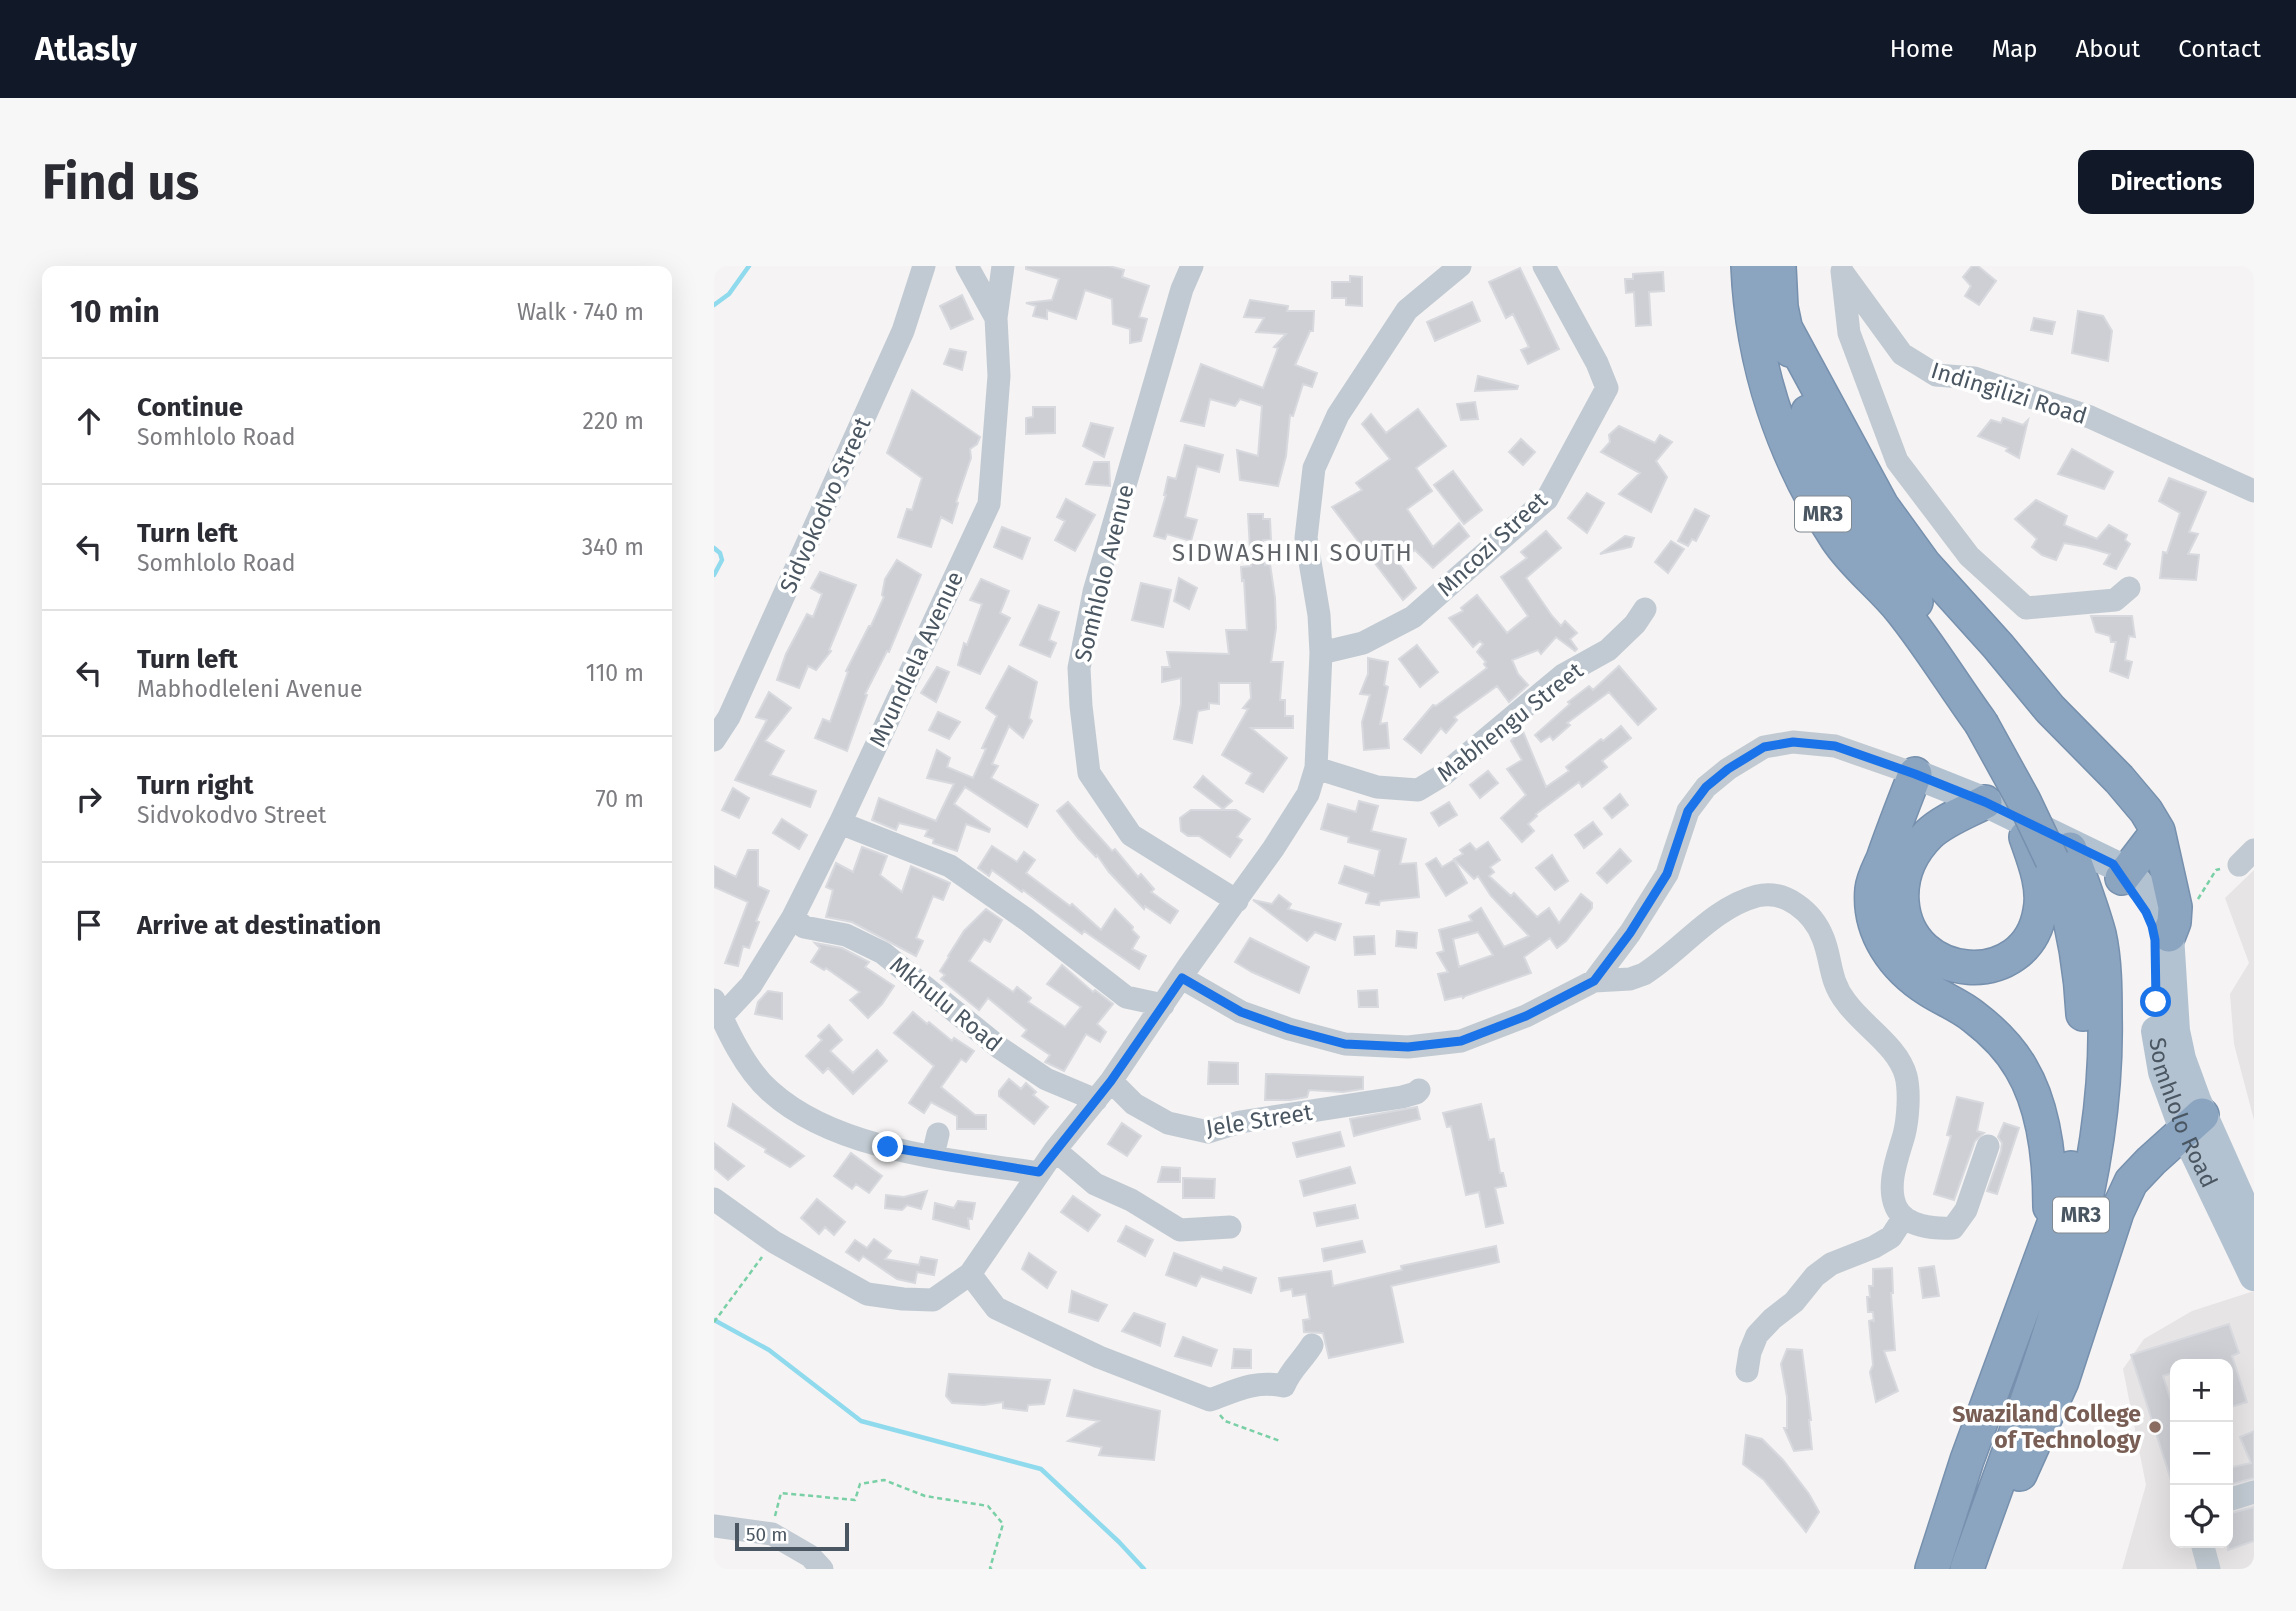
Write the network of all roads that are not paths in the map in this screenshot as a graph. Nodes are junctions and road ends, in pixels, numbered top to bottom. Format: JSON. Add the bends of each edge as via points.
{"nodes":[{"id":1,"x":924,"y":266,"type":"edge"},
{"id":2,"x":967,"y":266,"type":"edge"},
{"id":3,"x":1003,"y":266,"type":"edge"},
{"id":4,"x":1192,"y":266,"type":"edge"},
{"id":5,"x":1460,"y":266,"type":"edge"},
{"id":6,"x":1544,"y":266,"type":"edge"},
{"id":7,"x":1748,"y":266,"type":"edge"},
{"id":8,"x":1779,"y":266,"type":"edge"},
{"id":9,"x":1842,"y":268,"type":"edge"},
{"id":10,"x":996,"y":318,"type":"junction"},
{"id":11,"x":1786,"y":329,"type":"junction"},
{"id":12,"x":2254,"y":491,"type":"edge"},
{"id":13,"x":2129,"y":588,"type":"dead end"},
{"id":14,"x":1645,"y":610,"type":"dead end"},
{"id":15,"x":1321,"y":653,"type":"junction"},
{"id":16,"x":1981,"y":720,"type":"junction"},
{"id":17,"x":714,"y":740,"type":"edge"},
{"id":18,"x":1316,"y":768,"type":"junction"},
{"id":19,"x":1915,"y":774,"type":"junction"},
{"id":20,"x":1985,"y":802,"type":"junction"},
{"id":21,"x":840,"y":822,"type":"junction"},
{"id":22,"x":2158,"y":831,"type":"junction"},
{"id":23,"x":2061,"y":854,"type":"junction"},
{"id":24,"x":2121,"y":871,"type":"junction"},
{"id":25,"x":1237,"y":901,"type":"junction"},
{"id":26,"x":793,"y":917,"type":"junction"},
{"id":27,"x":2172,"y":921,"type":"junction"},
{"id":28,"x":1182,"y":978,"type":"junction"},
{"id":29,"x":1594,"y":981,"type":"junction"},
{"id":30,"x":1163,"y":1004,"type":"junction"},
{"id":31,"x":718,"y":1009,"type":"edge"},
{"id":32,"x":1111,"y":1081,"type":"junction"},
{"id":33,"x":1419,"y":1090,"type":"dead end"},
{"id":34,"x":1096,"y":1100,"type":"junction"},
{"id":35,"x":2194,"y":1124,"type":"junction"},
{"id":36,"x":1988,"y":1146,"type":"dead end"},
{"id":37,"x":1055,"y":1150,"type":"junction"},
{"id":38,"x":1039,"y":1172,"type":"junction"},
{"id":39,"x":714,"y":1199,"type":"edge"},
{"id":40,"x":1904,"y":1217,"type":"junction"},
{"id":41,"x":1230,"y":1227,"type":"dead end"},
{"id":42,"x":2050,"y":1230,"type":"junction"},
{"id":43,"x":2254,"y":1230,"type":"edge"},
{"id":44,"x":970,"y":1274,"type":"junction"},
{"id":45,"x":2254,"y":1276,"type":"edge"},
{"id":46,"x":1312,"y":1345,"type":"dead end"},
{"id":47,"x":1747,"y":1371,"type":"dead end"},
{"id":48,"x":2254,"y":1492,"type":"edge"},
{"id":49,"x":2233,"y":1498,"type":"edge"},
{"id":50,"x":714,"y":1526,"type":"edge"},
{"id":51,"x":2203,"y":1548,"type":"edge"},
{"id":52,"x":822,"y":1569,"type":"edge"},
{"id":53,"x":1932,"y":1569,"type":"edge"},
{"id":54,"x":1967,"y":1569,"type":"edge"},
{"id":55,"x":1978,"y":1569,"type":"edge"},
{"id":56,"x":2209,"y":1569,"type":"edge"}],
"edges":[{"from":1,"to":17,"type":"street","name":"Sidvokodvo Street","via":[[903,331],[729,717]]},
{"from":2,"to":10,"type":"street"},
{"from":3,"to":10,"type":"street","name":"Mvundlela Avenue"},
{"from":4,"to":25,"type":"street","name":"Somhlolo Avenue","via":[[1094,592],[1079,668],[1081,706],[1090,773],[1130,835]]},
{"from":5,"to":15,"type":"street","via":[[1407,310],[1338,415],[1314,468],[1306,538]]},
{"from":6,"to":15,"type":"street","name":"Mncozi Street","via":[[1607,388],[1547,499],[1413,617],[1363,643]]},
{"from":7,"to":16,"type":"highway","number":"MR3","via":[[1750,311],[1764,380],[1790,454],[1838,541],[1901,610]]},
{"from":8,"to":11,"type":"highway","number":"MR3"},
{"from":9,"to":12,"type":"street","name":"Indingilizi Road","via":[[1902,354],[1936,375],[1974,378],[2090,417]]},
{"from":9,"to":13,"type":"street","via":[[1849,333],[1897,461],[1969,556],[2026,608],[2115,600]]},
{"from":10,"to":21,"type":"street","name":"Mvundlela Avenue","via":[[999,376],[989,504]]},
{"from":11,"to":16,"type":"highway","number":"MR3","via":[[1794,369],[1835,476],[1919,607]]},
{"from":11,"to":22,"type":"highway","via":[[1882,506],[1924,564],[2050,709],[2119,779]]},
{"from":14,"to":18,"type":"street","name":"Mabhengu Street","via":[[1608,650],[1563,674],[1443,775],[1418,790],[1377,787]]},
{"from":15,"to":18,"type":"street"},
{"from":16,"to":20,"type":"highway","via":[[1978,746],[2026,838],[2040,886],[2041,910],[2032,934],[2009,957],[1971,969],[1936,959],[1916,940],[1903,919],[1902,881],[1930,834]]},
{"from":16,"to":23,"type":"highway","number":"MR3","via":[[2038,779]]},
{"from":18,"to":25,"type":"street","via":[[1308,794]]},
{"from":19,"to":20,"type":"main road","name":"Somhlolo Road"},
{"from":19,"to":29,"type":"street","name":"Somhlolo Road","via":[[1835,746],[1793,742],[1764,747],[1728,769],[1706,787],[1688,811],[1667,874]]},
{"from":19,"to":42,"type":"highway","via":[[1872,888],[1881,942],[1900,968],[1973,1016],[2021,1068],[2044,1136],[2050,1173]]},
{"from":20,"to":24,"type":"main road","name":"Somhlolo Road"},
{"from":21,"to":26,"type":"street","name":"Mvundlela Avenue"},
{"from":21,"to":30,"type":"street","via":[[950,866],[1126,997]]},
{"from":22,"to":24,"type":"highway"},
{"from":22,"to":27,"type":"highway"},
{"from":23,"to":42,"type":"highway","number":"MR3","via":[[2081,981],[2084,1081],[2075,1151]]},
{"from":23,"to":54,"type":"highway","number":"MR3","via":[[2099,936],[2105,986],[2105,1078],[2099,1131],[2061,1299]]},
{"from":24,"to":27,"type":"main road","name":"Somhlolo Road"},
{"from":24,"to":35,"type":"main road","name":"Somhlolo Road","via":[[2152,926],[2159,1054],[2170,1093]]},
{"from":25,"to":28,"type":"street"},
{"from":26,"to":31,"type":"street","name":"Mvundlela Avenue","via":[[751,985]]},
{"from":26,"to":34,"type":"street","name":"Mkhulu Road","via":[[804,927],[846,935],[883,953],[1010,1055],[1046,1079]]},
{"from":27,"to":35,"type":"main road","name":"Somhlolo Road","via":[[2177,1043]]},
{"from":28,"to":29,"type":"street","name":"Somhlolo Road","via":[[1241,1012],[1289,1029],[1345,1044],[1408,1047],[1461,1041],[1526,1016]]},
{"from":28,"to":30,"type":"street"},
{"from":29,"to":40,"type":"street","via":[[1644,974],[1728,907],[1759,895],[1782,896],[1800,907],[1824,939],[1830,970],[1843,999],[1896,1056],[1906,1076],[1905,1132],[1894,1185],[1896,1207]]},
{"from":30,"to":32,"type":"street"},
{"from":31,"to":38,"type":"street","via":[[736,1046],[769,1091],[820,1125],[888,1147],[936,1145]]},
{"from":32,"to":33,"type":"street","name":"Jele Street","via":[[1134,1104],[1168,1123],[1208,1132],[1240,1122],[1402,1097]]},
{"from":32,"to":34,"type":"street"},
{"from":34,"to":37,"type":"street"},
{"from":35,"to":43,"type":"main road","name":"Somhlolo Road"},
{"from":35,"to":45,"type":"main road","name":"Somhlolo Road"},
{"from":35,"to":55,"type":"highway","via":[[2131,1182],[2062,1381]]},
{"from":36,"to":40,"type":"street","via":[[1966,1210],[1953,1228],[1931,1229]]},
{"from":37,"to":38,"type":"street"},
{"from":37,"to":41,"type":"street","via":[[1095,1184],[1180,1230]]},
{"from":38,"to":44,"type":"street"},
{"from":39,"to":44,"type":"street","via":[[774,1242],[867,1294],[933,1300]]},
{"from":40,"to":47,"type":"street","via":[[1891,1237],[1830,1264],[1815,1276],[1757,1335]]},
{"from":42,"to":53,"type":"highway","number":"MR3"},
{"from":44,"to":46,"type":"street","via":[[996,1308],[1099,1357],[1210,1400],[1267,1383],[1284,1386]]},
{"from":48,"to":49,"type":"street"},
{"from":50,"to":52,"type":"street","via":[[772,1534],[810,1556]]},
{"from":51,"to":56,"type":"street"}]}
